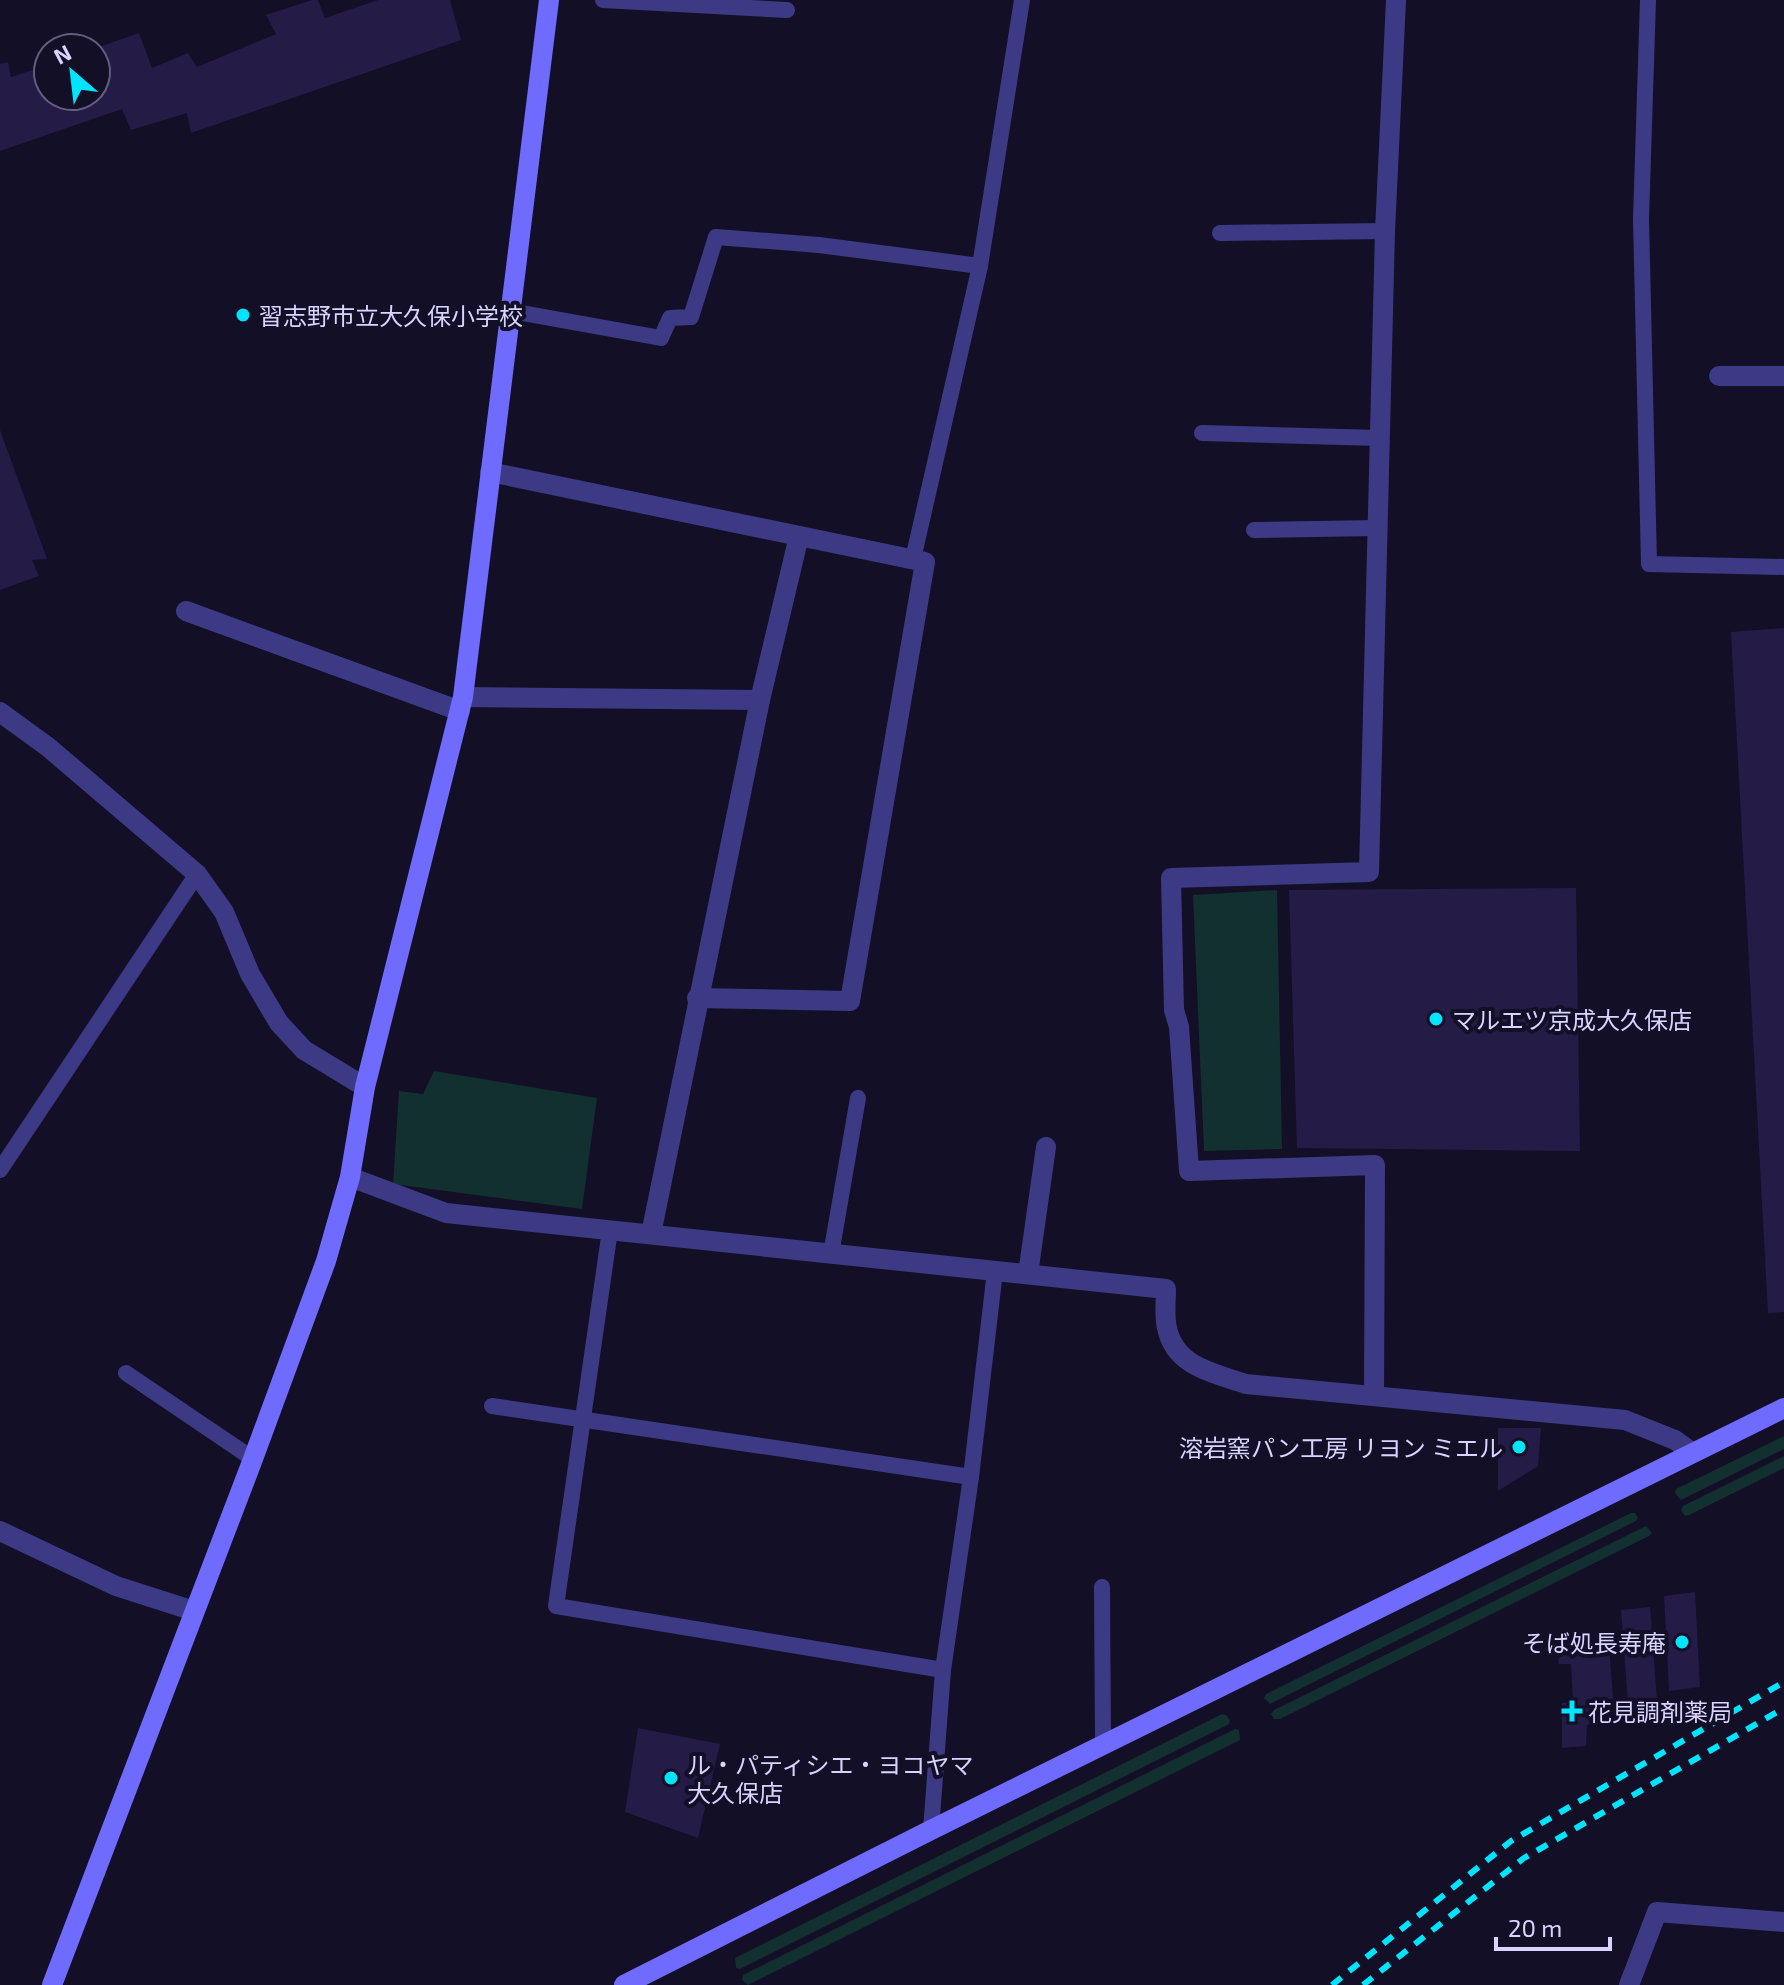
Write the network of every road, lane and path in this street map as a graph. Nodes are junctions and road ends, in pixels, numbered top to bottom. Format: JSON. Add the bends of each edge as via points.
{"nodes":[{"id":1,"x":549,"y":0,"type":"edge"},
{"id":2,"x":603,"y":0,"type":"edge"},
{"id":3,"x":1022,"y":0,"type":"edge"},
{"id":4,"x":1396,"y":0,"type":"edge"},
{"id":5,"x":1648,"y":0,"type":"edge"},
{"id":6,"x":787,"y":10,"type":"dead end"},
{"id":7,"x":1385,"y":231,"type":"junction"},
{"id":8,"x":1220,"y":233,"type":"dead end"},
{"id":9,"x":980,"y":266,"type":"junction"},
{"id":10,"x":511,"y":311,"type":"junction"},
{"id":11,"x":1719,"y":376,"type":"dead end"},
{"id":12,"x":1784,"y":376,"type":"edge"},
{"id":13,"x":1202,"y":433,"type":"dead end"},
{"id":14,"x":1379,"y":438,"type":"junction"},
{"id":15,"x":490,"y":472,"type":"junction"},
{"id":16,"x":1377,"y":528,"type":"junction"},
{"id":17,"x":1254,"y":530,"type":"dead end"},
{"id":18,"x":799,"y":536,"type":"junction"},
{"id":19,"x":913,"y":559,"type":"junction"},
{"id":20,"x":1784,"y":567,"type":"edge"},
{"id":21,"x":186,"y":611,"type":"dead end"},
{"id":22,"x":760,"y":700,"type":"junction"},
{"id":23,"x":461,"y":704,"type":"junction"},
{"id":24,"x":0,"y":712,"type":"edge"},
{"id":25,"x":197,"y":874,"type":"junction"},
{"id":26,"x":697,"y":998,"type":"junction"},
{"id":27,"x":365,"y":1087,"type":"junction"},
{"id":28,"x":858,"y":1098,"type":"dead end"},
{"id":29,"x":1046,"y":1147,"type":"dead end"},
{"id":30,"x":0,"y":1170,"type":"edge"},
{"id":31,"x":350,"y":1177,"type":"junction"},
{"id":32,"x":610,"y":1230,"type":"junction"},
{"id":33,"x":651,"y":1234,"type":"junction"},
{"id":34,"x":831,"y":1254,"type":"junction"},
{"id":35,"x":995,"y":1271,"type":"junction"},
{"id":36,"x":1028,"y":1274,"type":"junction"},
{"id":37,"x":126,"y":1373,"type":"dead end"},
{"id":38,"x":1374,"y":1395,"type":"junction"},
{"id":39,"x":492,"y":1406,"type":"dead end"},
{"id":40,"x":1784,"y":1408,"type":"edge"},
{"id":41,"x":581,"y":1420,"type":"junction"},
{"id":42,"x":1693,"y":1453,"type":"junction"},
{"id":43,"x":253,"y":1459,"type":"junction"},
{"id":44,"x":971,"y":1477,"type":"junction"},
{"id":45,"x":0,"y":1531,"type":"edge"},
{"id":46,"x":1102,"y":1587,"type":"dead end"},
{"id":47,"x":194,"y":1611,"type":"junction"},
{"id":48,"x":943,"y":1670,"type":"junction"},
{"id":49,"x":1103,"y":1745,"type":"junction"},
{"id":50,"x":931,"y":1830,"type":"junction"},
{"id":51,"x":1784,"y":1922,"type":"edge"},
{"id":52,"x":52,"y":1985,"type":"edge"},
{"id":53,"x":624,"y":1985,"type":"edge"},
{"id":54,"x":1629,"y":1985,"type":"edge"}],
"edges":[{"from":1,"to":10,"type":"street"},
{"from":2,"to":6,"type":"lane"},
{"from":3,"to":9,"type":"lane"},
{"from":4,"to":7,"type":"street"},
{"from":5,"to":20,"type":"lane","via":[[1641,219],[1649,564]]},
{"from":7,"to":8,"type":"lane"},
{"from":7,"to":14,"type":"street"},
{"from":9,"to":10,"type":"lane","via":[[716,237],[691,317],[670,318],[661,338]]},
{"from":9,"to":19,"type":"lane"},
{"from":10,"to":15,"type":"street"},
{"from":11,"to":12,"type":"street"},
{"from":13,"to":14,"type":"lane"},
{"from":14,"to":16,"type":"street"},
{"from":15,"to":18,"type":"street"},
{"from":15,"to":23,"type":"street"},
{"from":16,"to":17,"type":"lane"},
{"from":16,"to":38,"type":"street","via":[[1369,872],[1171,878],[1174,1010],[1189,1171],[1375,1165]]},
{"from":18,"to":19,"type":"street"},
{"from":18,"to":22,"type":"street"},
{"from":19,"to":26,"type":"street","via":[[925,562],[850,1001]]},
{"from":21,"to":23,"type":"street"},
{"from":22,"to":23,"type":"street"},
{"from":22,"to":26,"type":"street"},
{"from":23,"to":27,"type":"street"},
{"from":24,"to":25,"type":"street"},
{"from":25,"to":27,"type":"street","via":[[224,912],[250,974],[279,1023],[304,1050]]},
{"from":25,"to":30,"type":"lane"},
{"from":26,"to":33,"type":"street"},
{"from":27,"to":31,"type":"street"},
{"from":28,"to":34,"type":"lane"},
{"from":29,"to":36,"type":"street"},
{"from":31,"to":32,"type":"street","via":[[446,1213]]},
{"from":31,"to":43,"type":"street","via":[[326,1261]]},
{"from":32,"to":33,"type":"street"},
{"from":32,"to":41,"type":"lane"},
{"from":33,"to":34,"type":"street"},
{"from":34,"to":35,"type":"street"},
{"from":35,"to":36,"type":"street"},
{"from":35,"to":44,"type":"lane"},
{"from":36,"to":38,"type":"street","via":[[1166,1289],[1166,1328],[1175,1349],[1189,1364],[1246,1384]]},
{"from":37,"to":43,"type":"lane"},
{"from":38,"to":42,"type":"street","via":[[1625,1420]]},
{"from":39,"to":41,"type":"lane"},
{"from":40,"to":42,"type":"street"},
{"from":41,"to":44,"type":"lane"},
{"from":41,"to":48,"type":"lane","via":[[556,1606]]},
{"from":42,"to":49,"type":"street"},
{"from":43,"to":47,"type":"street"},
{"from":44,"to":48,"type":"lane"},
{"from":45,"to":47,"type":"street","via":[[116,1586]]},
{"from":46,"to":49,"type":"lane"},
{"from":47,"to":52,"type":"street"},
{"from":48,"to":50,"type":"lane"},
{"from":49,"to":50,"type":"street"},
{"from":50,"to":53,"type":"street"},
{"from":51,"to":54,"type":"street","via":[[1657,1912]]}]}
